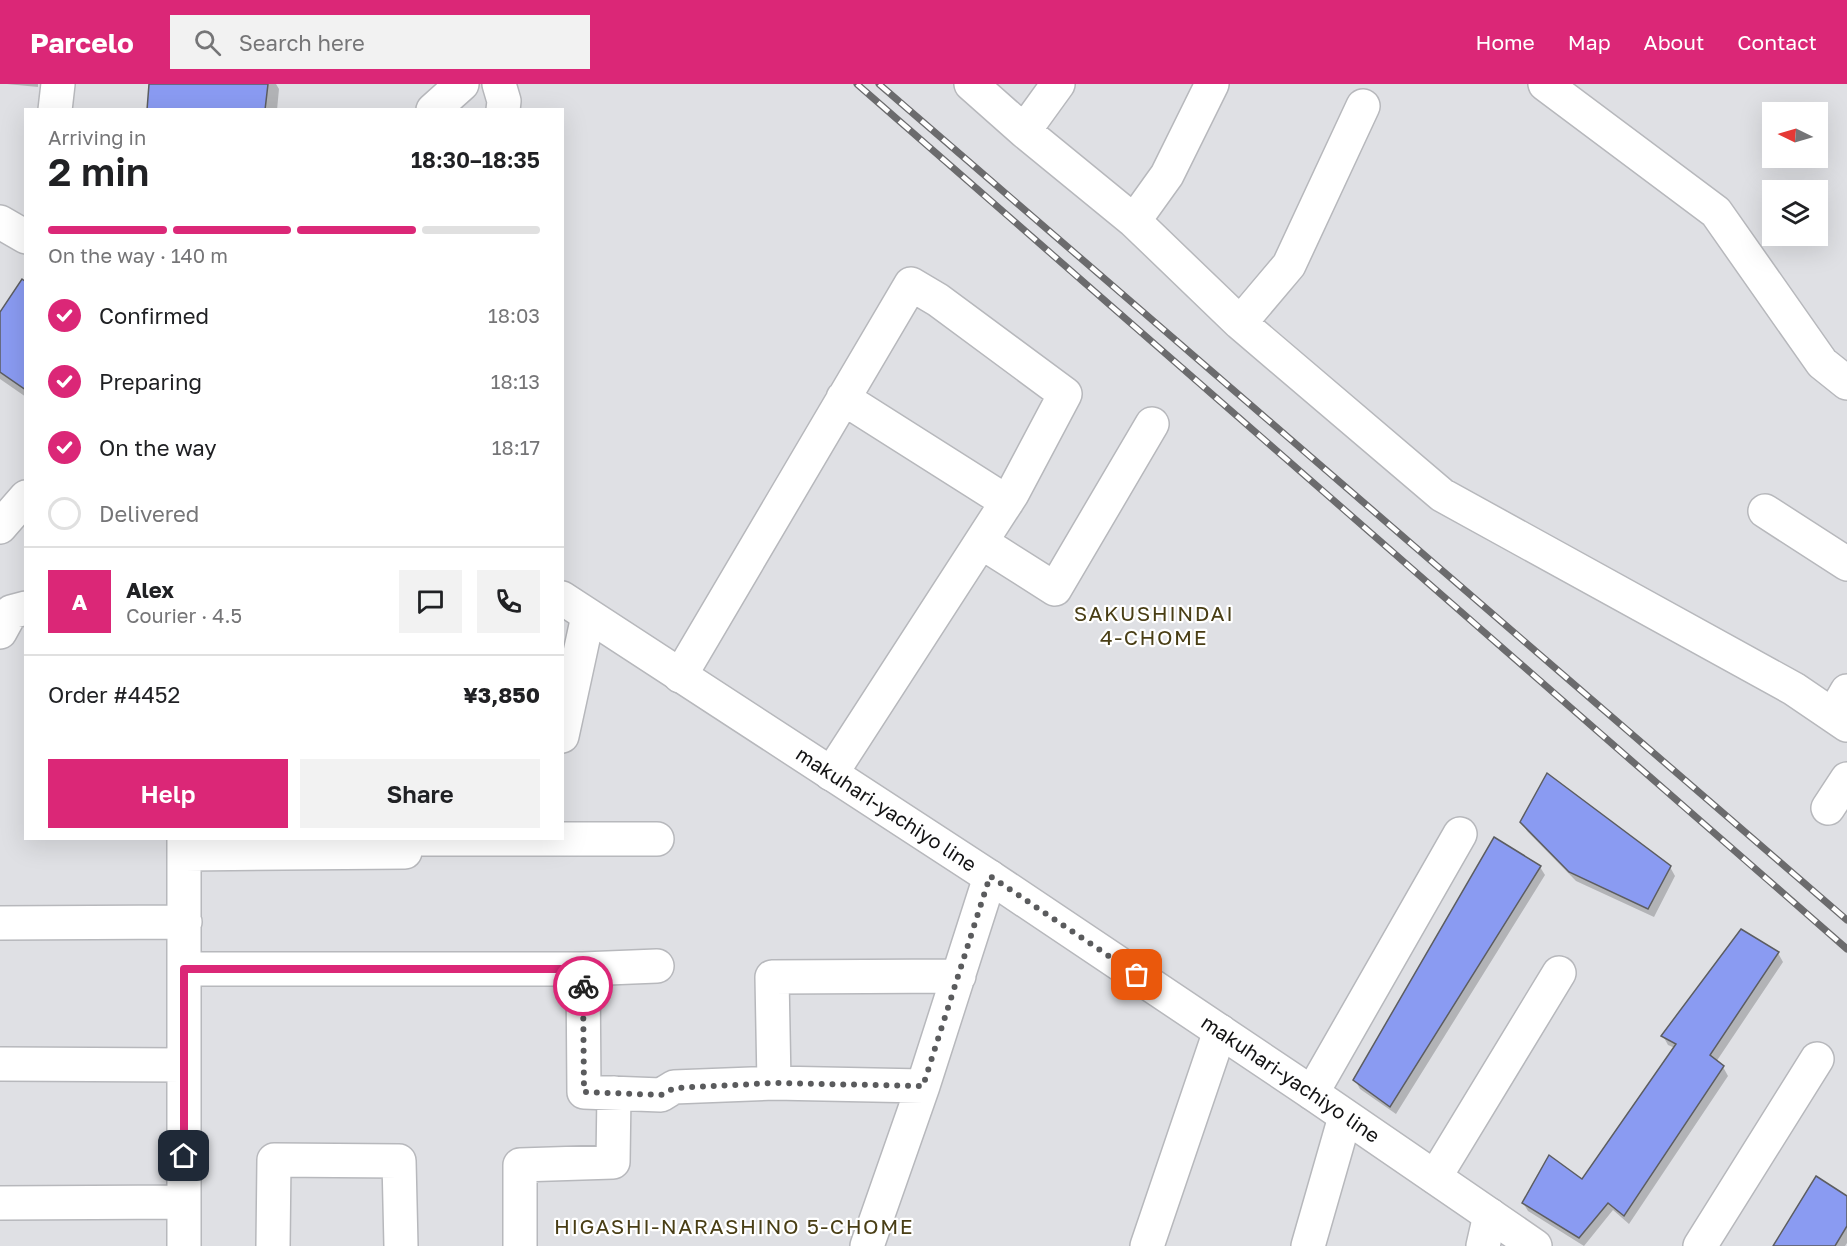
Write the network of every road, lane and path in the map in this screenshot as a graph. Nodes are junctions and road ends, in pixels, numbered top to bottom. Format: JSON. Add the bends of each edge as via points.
{"nodes":[{"id":1,"x":58,"y":84,"type":"edge"},
{"id":2,"x":462,"y":84,"type":"edge"},
{"id":3,"x":499,"y":84,"type":"edge"},
{"id":4,"x":971,"y":84,"type":"edge"},
{"id":5,"x":1058,"y":84,"type":"edge"},
{"id":6,"x":1212,"y":84,"type":"edge"},
{"id":7,"x":1545,"y":84,"type":"edge"},
{"id":8,"x":1363,"y":106,"type":"dead end"},
{"id":9,"x":55,"y":108,"type":"edge"},
{"id":10,"x":435,"y":108,"type":"edge"},
{"id":11,"x":503,"y":108,"type":"edge"},
{"id":12,"x":1024,"y":131,"type":"junction"},
{"id":13,"x":1134,"y":221,"type":"junction"},
{"id":14,"x":0,"y":222,"type":"edge"},
{"id":15,"x":24,"y":236,"type":"edge"},
{"id":16,"x":1240,"y":323,"type":"junction"},
{"id":17,"x":1847,"y":383,"type":"edge"},
{"id":18,"x":843,"y":398,"type":"junction"},
{"id":19,"x":1152,"y":424,"type":"dead end"},
{"id":20,"x":24,"y":499,"type":"edge"},
{"id":21,"x":1007,"y":502,"type":"junction"},
{"id":22,"x":1765,"y":511,"type":"dead end"},
{"id":23,"x":0,"y":527,"type":"edge"},
{"id":24,"x":981,"y":542,"type":"junction"},
{"id":25,"x":1847,"y":564,"type":"edge"},
{"id":26,"x":575,"y":607,"type":"edge"},
{"id":27,"x":24,"y":609,"type":"edge"},
{"id":28,"x":0,"y":632,"type":"edge"},
{"id":29,"x":680,"y":676,"type":"junction"},
{"id":30,"x":1842,"y":710,"type":"edge"},
{"id":31,"x":564,"y":716,"type":"edge"},
{"id":32,"x":831,"y":774,"type":"junction"},
{"id":33,"x":1847,"y":779,"type":"edge"},
{"id":34,"x":1828,"y":808,"type":"dead end"},
{"id":35,"x":1460,"y":834,"type":"dead end"},
{"id":36,"x":657,"y":838,"type":"dead end"},
{"id":37,"x":564,"y":839,"type":"edge"},
{"id":38,"x":405,"y":840,"type":"edge"},
{"id":39,"x":184,"y":846,"type":"edge"},
{"id":40,"x":990,"y":876,"type":"junction"},
{"id":41,"x":184,"y":922,"type":"junction"},
{"id":42,"x":0,"y":923,"type":"edge"},
{"id":43,"x":657,"y":966,"type":"dead end"},
{"id":44,"x":184,"y":969,"type":"junction"},
{"id":45,"x":583,"y":969,"type":"junction"},
{"id":46,"x":1559,"y":973,"type":"dead end"},
{"id":47,"x":958,"y":976,"type":"junction"},
{"id":48,"x":1220,"y":1031,"type":"junction"},
{"id":49,"x":1817,"y":1059,"type":"dead end"},
{"id":50,"x":0,"y":1064,"type":"edge"},
{"id":51,"x":183,"y":1065,"type":"junction"},
{"id":52,"x":774,"y":1083,"type":"junction"},
{"id":53,"x":923,"y":1086,"type":"junction"},
{"id":54,"x":1312,"y":1093,"type":"junction"},
{"id":55,"x":614,"y":1094,"type":"junction"},
{"id":56,"x":1345,"y":1117,"type":"junction"},
{"id":57,"x":1435,"y":1177,"type":"junction"},
{"id":58,"x":184,"y":1202,"type":"junction"},
{"id":59,"x":0,"y":1203,"type":"edge"},
{"id":60,"x":1487,"y":1231,"type":"edge"},
{"id":61,"x":184,"y":1246,"type":"edge"},
{"id":62,"x":273,"y":1246,"type":"edge"},
{"id":63,"x":401,"y":1246,"type":"edge"},
{"id":64,"x":520,"y":1246,"type":"edge"},
{"id":65,"x":867,"y":1246,"type":"edge"},
{"id":66,"x":1147,"y":1246,"type":"edge"},
{"id":67,"x":1308,"y":1246,"type":"edge"},
{"id":68,"x":1535,"y":1246,"type":"edge"},
{"id":69,"x":1700,"y":1246,"type":"edge"}],
"edges":[{"from":1,"to":9,"type":"street"},
{"from":2,"to":10,"type":"street"},
{"from":3,"to":11,"type":"street"},
{"from":4,"to":12,"type":"street"},
{"from":5,"to":12,"type":"street"},
{"from":6,"to":13,"type":"street","via":[[1167,175]]},
{"from":7,"to":17,"type":"street","via":[[1716,212],[1822,363]]},
{"from":8,"to":16,"type":"street","via":[[1288,265]]},
{"from":12,"to":13,"type":"street"},
{"from":13,"to":16,"type":"street"},
{"from":14,"to":15,"type":"street"},
{"from":16,"to":30,"type":"street","via":[[1442,495],[1794,689]]},
{"from":18,"to":21,"type":"street"},
{"from":18,"to":21,"type":"street","via":[[911,284],[938,300],[1065,394]]},
{"from":18,"to":29,"type":"street"},
{"from":19,"to":24,"type":"street","via":[[1055,589]]},
{"from":20,"to":23,"type":"street"},
{"from":21,"to":24,"type":"street"},
{"from":22,"to":25,"type":"street"},
{"from":24,"to":32,"type":"street"},
{"from":26,"to":29,"type":"street","name":"makuhari-yachiyo line"},
{"from":26,"to":31,"type":"street"},
{"from":27,"to":28,"type":"street","via":[[11,612]]},
{"from":29,"to":32,"type":"street","name":"makuhari-yachiyo line"},
{"from":32,"to":40,"type":"street","name":"makuhari-yachiyo line"},
{"from":33,"to":34,"type":"street"},
{"from":35,"to":54,"type":"street"},
{"from":36,"to":37,"type":"street"},
{"from":38,"to":39,"type":"street","via":[[405,852]]},
{"from":39,"to":41,"type":"street"},
{"from":40,"to":47,"type":"street"},
{"from":40,"to":48,"type":"street","name":"makuhari-yachiyo line"},
{"from":41,"to":42,"type":"street"},
{"from":41,"to":44,"type":"street"},
{"from":43,"to":45,"type":"street"},
{"from":44,"to":45,"type":"street"},
{"from":44,"to":51,"type":"street"},
{"from":45,"to":55,"type":"street","via":[[584,1092]]},
{"from":46,"to":57,"type":"street"},
{"from":47,"to":52,"type":"street","via":[[772,977]]},
{"from":47,"to":53,"type":"street"},
{"from":48,"to":54,"type":"street","name":"makuhari-yachiyo line"},
{"from":48,"to":66,"type":"street"},
{"from":49,"to":69,"type":"street"},
{"from":50,"to":51,"type":"street"},
{"from":51,"to":58,"type":"street"},
{"from":52,"to":53,"type":"street"},
{"from":52,"to":55,"type":"street","via":[[674,1088],[661,1095]]},
{"from":53,"to":65,"type":"street"},
{"from":54,"to":56,"type":"street","name":"makuhari-yachiyo line"},
{"from":55,"to":64,"type":"street","via":[[613,1162],[520,1165]]},
{"from":56,"to":57,"type":"street","name":"makuhari-yachiyo line"},
{"from":56,"to":67,"type":"street"},
{"from":57,"to":60,"type":"street","name":"makuhari-yachiyo line"},
{"from":58,"to":59,"type":"street"},
{"from":58,"to":61,"type":"street"},
{"from":60,"to":68,"type":"street","name":"makuhari-yachiyo line"},
{"from":62,"to":63,"type":"street","via":[[274,1160],[399,1161]]}]}
